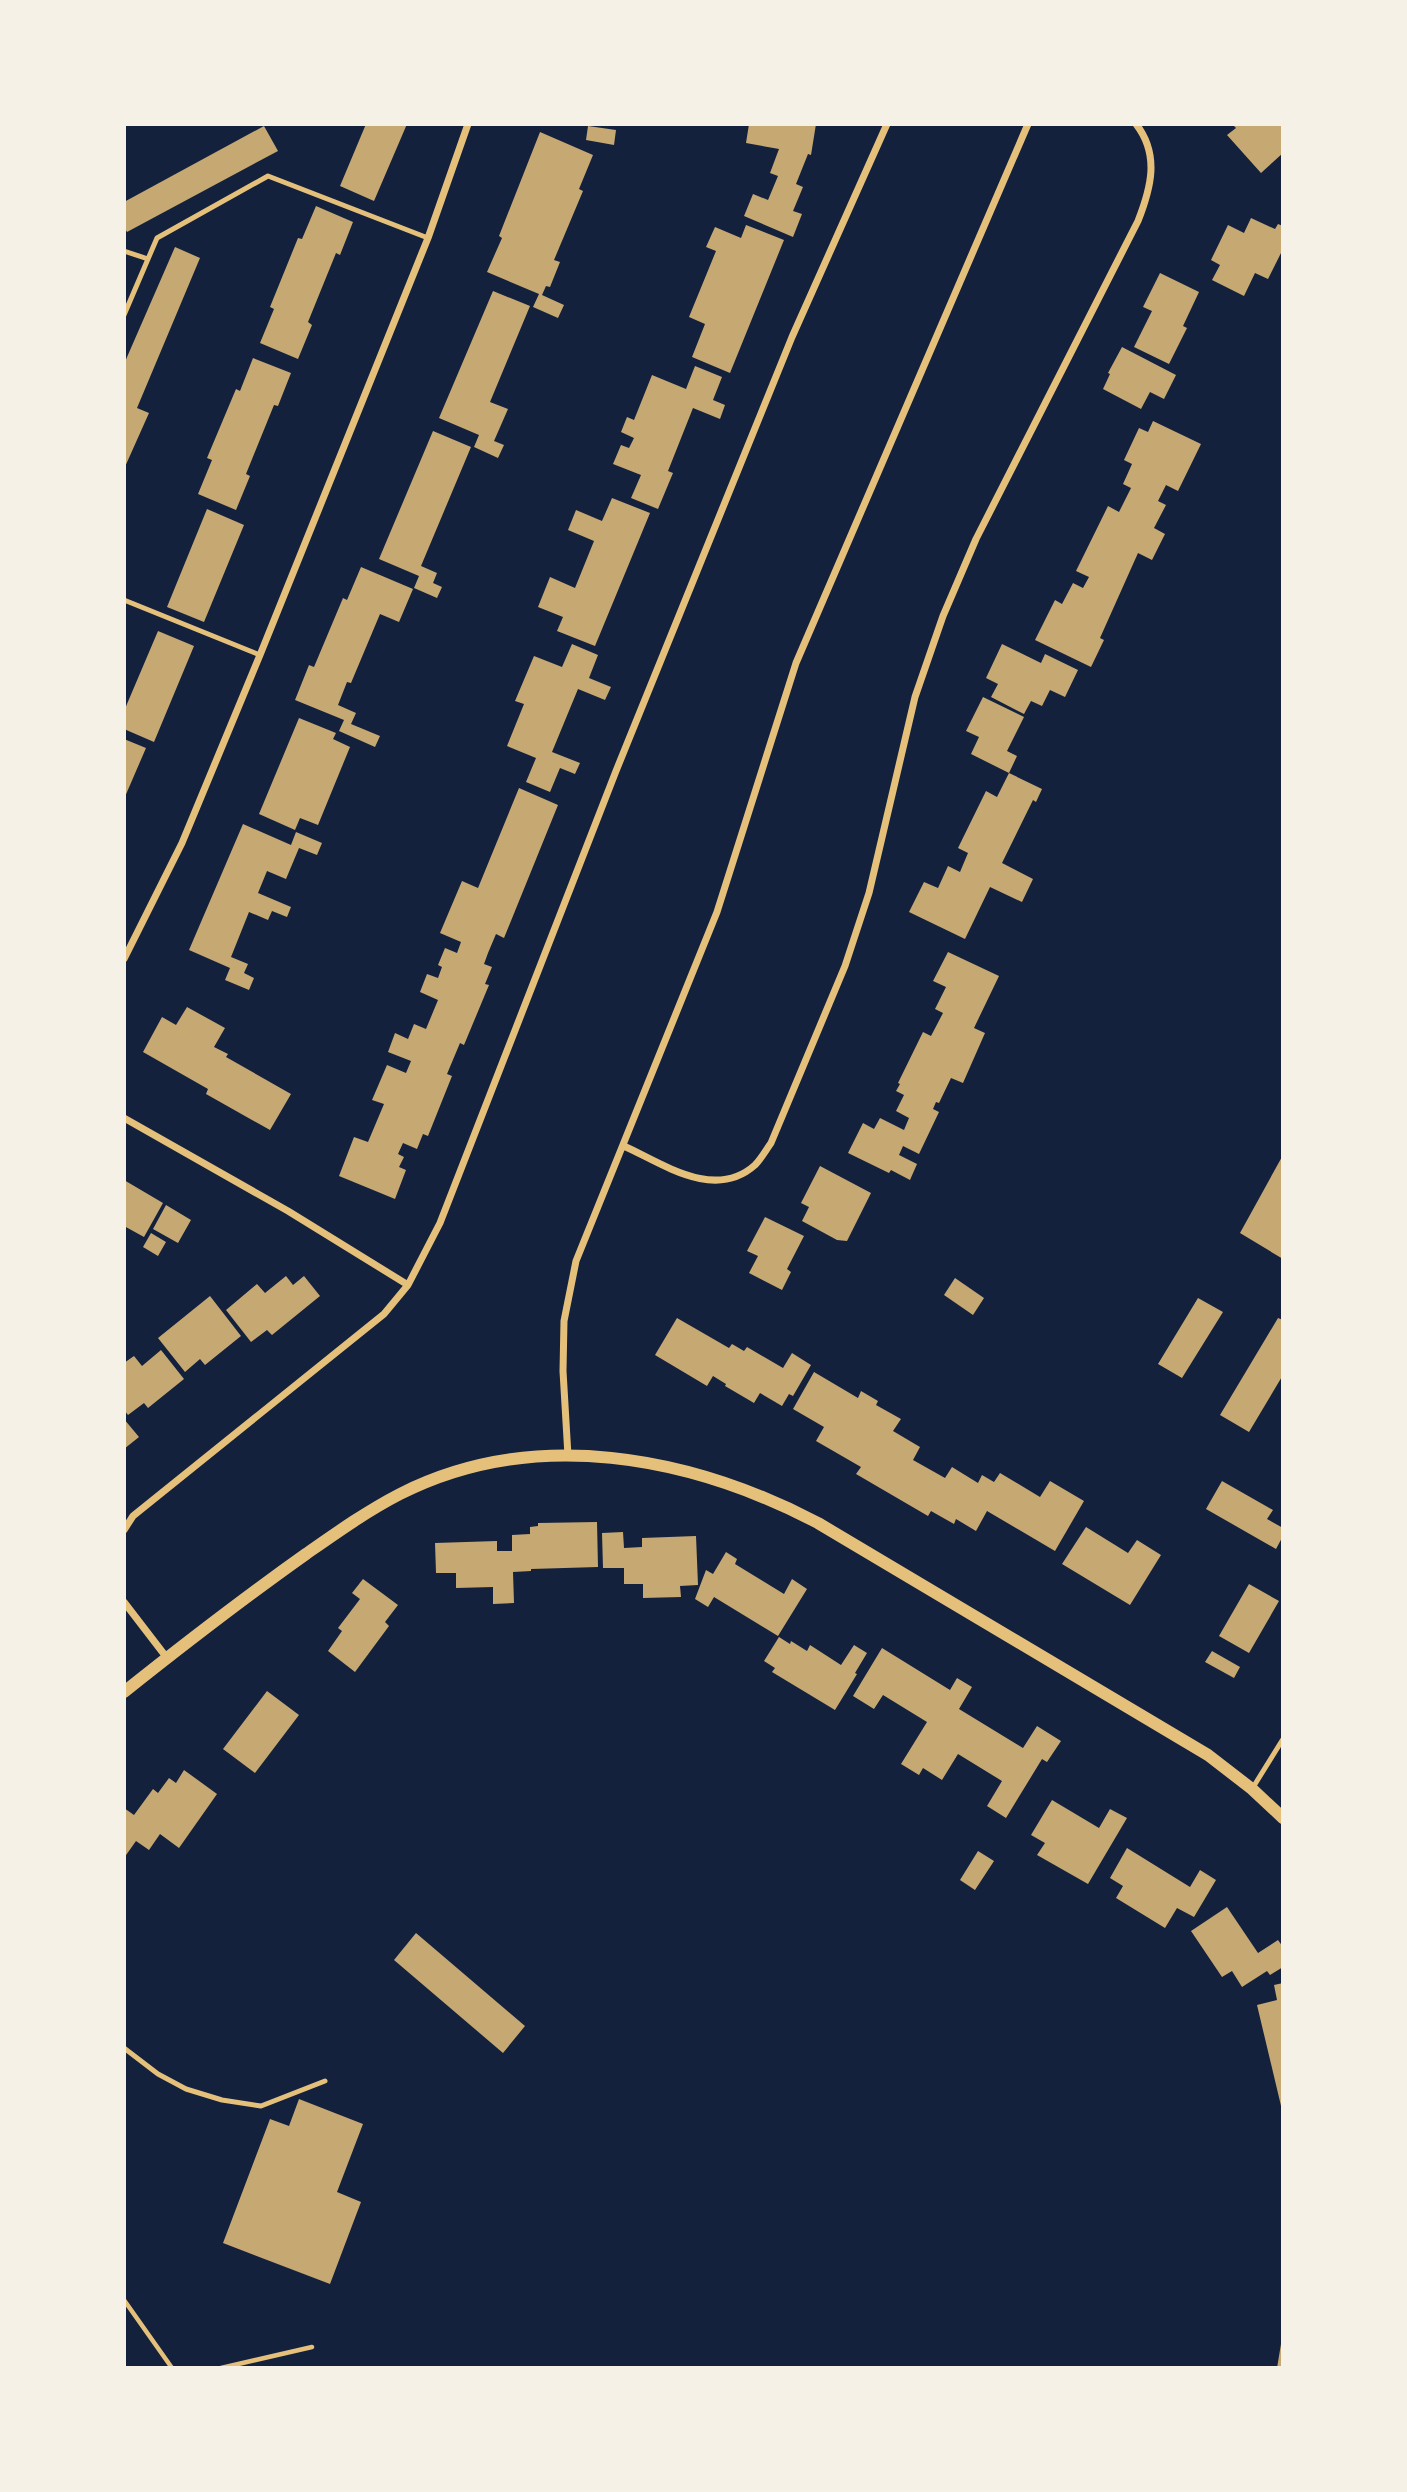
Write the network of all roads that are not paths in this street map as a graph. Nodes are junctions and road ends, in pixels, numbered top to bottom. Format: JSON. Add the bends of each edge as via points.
{"nodes":[{"id":1,"x":468,"y":124,"type":"edge"},
{"id":2,"x":887,"y":124,"type":"edge"},
{"id":3,"x":1028,"y":124,"type":"edge"},
{"id":4,"x":1136,"y":124,"type":"edge"},
{"id":5,"x":428,"y":238,"type":"junction"},
{"id":6,"x":124,"y":251,"type":"edge"},
{"id":7,"x":148,"y":259,"type":"junction"},
{"id":8,"x":124,"y":315,"type":"edge"},
{"id":9,"x":124,"y":600,"type":"edge"},
{"id":10,"x":260,"y":655,"type":"junction"},
{"id":11,"x":124,"y":959,"type":"edge"},
{"id":12,"x":124,"y":1118,"type":"edge"},
{"id":13,"x":624,"y":1146,"type":"junction"},
{"id":14,"x":408,"y":1284,"type":"junction"},
{"id":15,"x":568,"y":1456,"type":"junction"},
{"id":16,"x":124,"y":1530,"type":"edge"},
{"id":17,"x":124,"y":1602,"type":"edge"},
{"id":18,"x":167,"y":1658,"type":"junction"},
{"id":19,"x":124,"y":1692,"type":"edge"},
{"id":20,"x":1283,"y":1739,"type":"edge"},
{"id":21,"x":1252,"y":1789,"type":"junction"},
{"id":22,"x":1283,"y":1818,"type":"edge"},
{"id":23,"x":124,"y":2048,"type":"edge"},
{"id":24,"x":325,"y":2081,"type":"dead end"}],
"edges":[{"from":1,"to":5,"type":"street"},
{"from":2,"to":14,"type":"street","via":[[792,337],[440,1223]]},
{"from":3,"to":13,"type":"street","via":[[796,663],[717,912]]},
{"from":4,"to":13,"type":"street","via":[[1152,159],[1147,197],[976,539],[943,616],[915,697],[869,893],[845,966],[771,1143],[755,1165],[735,1178],[715,1181],[694,1179]]},
{"from":5,"to":7,"type":"lane","via":[[268,176],[157,238]]},
{"from":5,"to":10,"type":"street"},
{"from":6,"to":7,"type":"lane"},
{"from":7,"to":8,"type":"lane"},
{"from":9,"to":10,"type":"lane"},
{"from":10,"to":11,"type":"street","via":[[181,843]]},
{"from":12,"to":14,"type":"street"},
{"from":13,"to":15,"type":"street","via":[[576,1261],[564,1321]]},
{"from":14,"to":16,"type":"street","via":[[384,1314],[133,1516]]},
{"from":15,"to":18,"type":"street","via":[[472,1468],[400,1494],[268,1581]]},
{"from":15,"to":21,"type":"street","via":[[617,1457],[669,1466],[774,1500],[864,1548],[1168,1729]]},
{"from":17,"to":18,"type":"street"},
{"from":18,"to":19,"type":"street"},
{"from":20,"to":21,"type":"lane"},
{"from":21,"to":22,"type":"street"},
{"from":23,"to":24,"type":"lane","via":[[186,2089],[222,2100],[261,2106]]}]}
